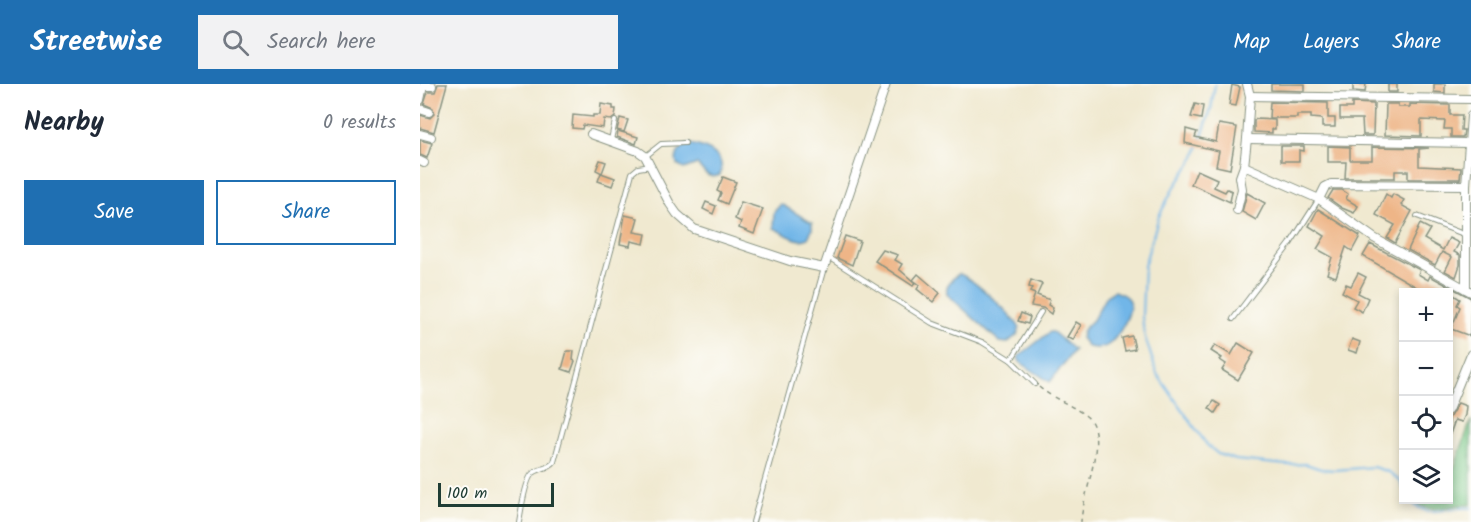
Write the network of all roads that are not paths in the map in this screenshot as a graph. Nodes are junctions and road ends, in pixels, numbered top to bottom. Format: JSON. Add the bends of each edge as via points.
{"nodes":[{"id":1,"x":886,"y":84,"type":"edge"},
{"id":2,"x":1247,"y":84,"type":"edge"},
{"id":3,"x":432,"y":86,"type":"dead end"},
{"id":4,"x":1251,"y":96,"type":"junction"},
{"id":5,"x":1471,"y":99,"type":"edge"},
{"id":6,"x":420,"y":100,"type":"edge"},
{"id":7,"x":420,"y":109,"type":"edge"},
{"id":8,"x":429,"y":112,"type":"dead end"},
{"id":9,"x":1471,"y":116,"type":"edge"},
{"id":10,"x":615,"y":121,"type":"dead end"},
{"id":11,"x":420,"y":134,"type":"edge"},
{"id":12,"x":591,"y":134,"type":"dead end"},
{"id":13,"x":431,"y":137,"type":"dead end"},
{"id":14,"x":1248,"y":139,"type":"junction"},
{"id":15,"x":611,"y":141,"type":"junction"},
{"id":16,"x":685,"y":142,"type":"dead end"},
{"id":17,"x":1468,"y":143,"type":"junction"},
{"id":18,"x":645,"y":156,"type":"junction"},
{"id":19,"x":651,"y":165,"type":"junction"},
{"id":20,"x":1244,"y":166,"type":"junction"},
{"id":21,"x":1466,"y":185,"type":"junction"},
{"id":22,"x":1319,"y":199,"type":"junction"},
{"id":23,"x":1237,"y":210,"type":"dead end"},
{"id":24,"x":1417,"y":216,"type":"dead end"},
{"id":25,"x":1467,"y":235,"type":"junction"},
{"id":26,"x":827,"y":257,"type":"junction"},
{"id":27,"x":824,"y":268,"type":"junction"},
{"id":28,"x":1468,"y":290,"type":"edge"},
{"id":29,"x":1041,"y":312,"type":"dead end"},
{"id":30,"x":1233,"y":319,"type":"dead end"},
{"id":31,"x":1471,"y":354,"type":"edge"},
{"id":32,"x":1011,"y":360,"type":"junction"},
{"id":33,"x":1035,"y":384,"type":"road end"},
{"id":34,"x":1453,"y":400,"type":"edge"},
{"id":35,"x":519,"y":522,"type":"edge"},
{"id":36,"x":753,"y":522,"type":"edge"}],
"edges":[{"from":1,"to":26,"type":"street"},
{"from":2,"to":4,"type":"street"},
{"from":3,"to":6,"type":"street","via":[[423,86]]},
{"from":4,"to":5,"type":"street"},
{"from":4,"to":14,"type":"street"},
{"from":7,"to":8,"type":"street"},
{"from":9,"to":17,"type":"street"},
{"from":10,"to":15,"type":"lane"},
{"from":11,"to":13,"type":"street"},
{"from":12,"to":15,"type":"street"},
{"from":14,"to":17,"type":"street"},
{"from":14,"to":20,"type":"street"},
{"from":15,"to":18,"type":"street"},
{"from":16,"to":18,"type":"lane","via":[[661,144]]},
{"from":17,"to":21,"type":"street"},
{"from":18,"to":19,"type":"street"},
{"from":19,"to":27,"type":"street","via":[[670,204],[694,229],[790,261]]},
{"from":19,"to":35,"type":"lane","via":[[632,173],[554,462],[529,478]]},
{"from":20,"to":22,"type":"street"},
{"from":20,"to":23,"type":"street"},
{"from":21,"to":22,"type":"street","via":[[1332,184],[1325,187]]},
{"from":21,"to":25,"type":"street"},
{"from":22,"to":28,"type":"street","via":[[1374,238]]},
{"from":22,"to":30,"type":"lane"},
{"from":24,"to":25,"type":"lane"},
{"from":25,"to":28,"type":"street"},
{"from":26,"to":27,"type":"street"},
{"from":26,"to":32,"type":"lane","via":[[932,323],[982,342]]},
{"from":27,"to":36,"type":"lane"},
{"from":29,"to":32,"type":"lane"},
{"from":31,"to":34,"type":"street"},
{"from":32,"to":33,"type":"lane"}]}
